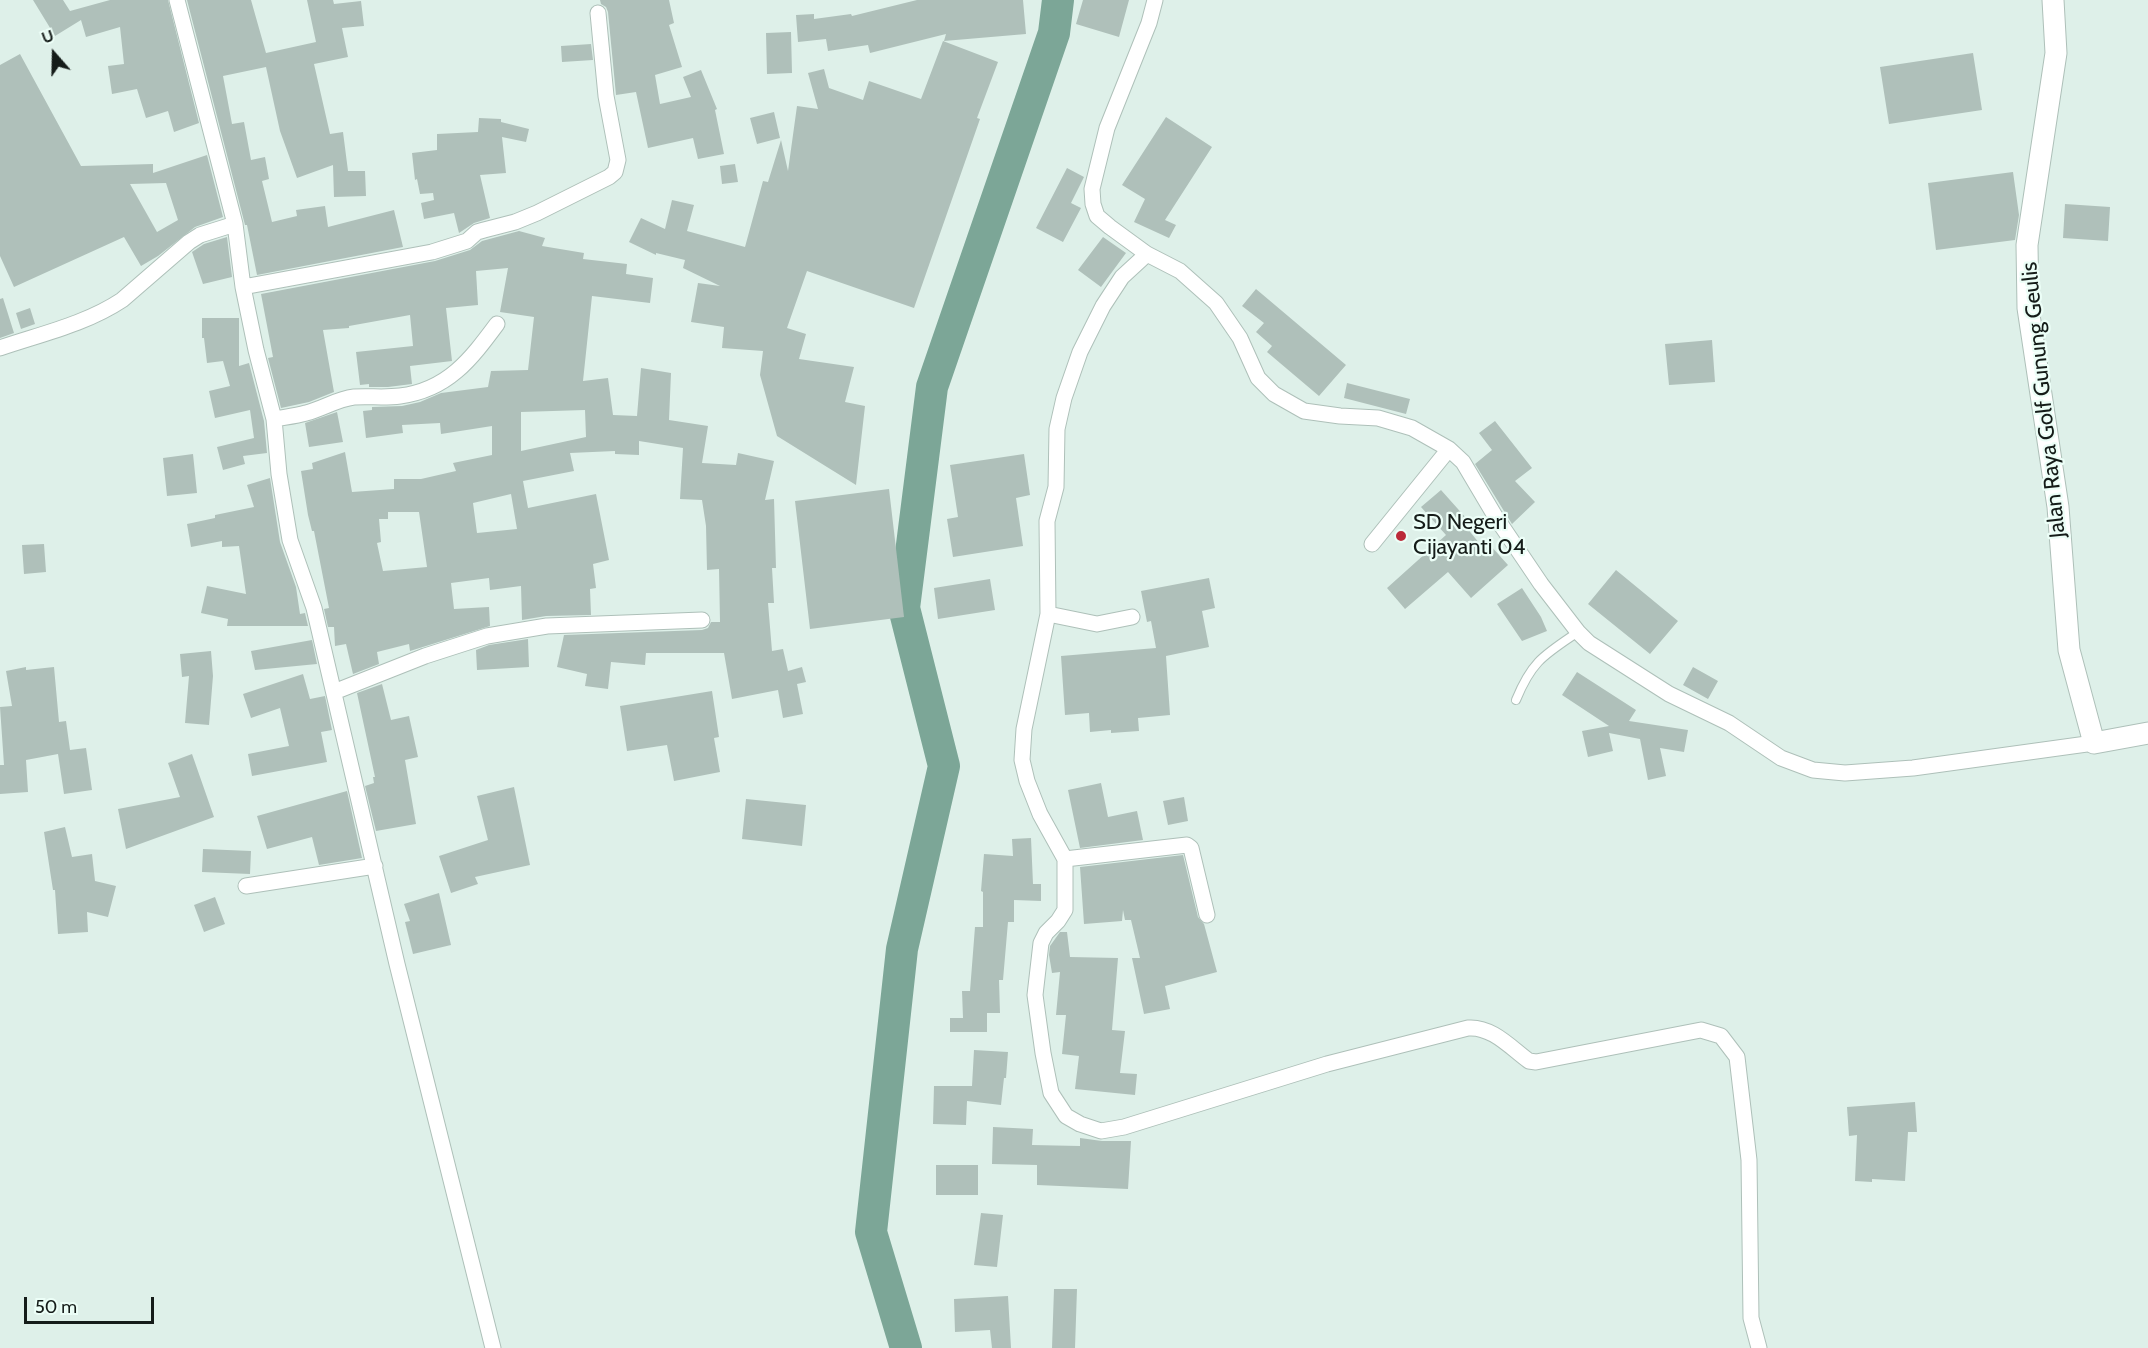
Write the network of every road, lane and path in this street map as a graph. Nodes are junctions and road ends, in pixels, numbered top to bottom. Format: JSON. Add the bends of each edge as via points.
{"nodes":[{"id":1,"x":177,"y":0,"type":"edge"},
{"id":2,"x":1155,"y":0,"type":"edge"},
{"id":3,"x":2053,"y":0,"type":"edge"},
{"id":4,"x":598,"y":13,"type":"dead end"},
{"id":5,"x":235,"y":224,"type":"junction"},
{"id":6,"x":1147,"y":254,"type":"junction"},
{"id":7,"x":243,"y":287,"type":"junction"},
{"id":8,"x":497,"y":324,"type":"dead end"},
{"id":9,"x":0,"y":348,"type":"edge"},
{"id":10,"x":274,"y":419,"type":"junction"},
{"id":11,"x":1449,"y":449,"type":"junction"},
{"id":12,"x":1372,"y":544,"type":"dead end"},
{"id":13,"x":1048,"y":614,"type":"junction"},
{"id":14,"x":1132,"y":617,"type":"dead end"},
{"id":15,"x":702,"y":620,"type":"dead end"},
{"id":16,"x":1578,"y":632,"type":"junction"},
{"id":17,"x":334,"y":692,"type":"junction"},
{"id":18,"x":1516,"y":700,"type":"dead end"},
{"id":19,"x":2148,"y":733,"type":"edge"},
{"id":20,"x":2094,"y":743,"type":"junction"},
{"id":21,"x":1065,"y":859,"type":"junction"},
{"id":22,"x":375,"y":866,"type":"junction"},
{"id":23,"x":246,"y":886,"type":"dead end"},
{"id":24,"x":1208,"y":915,"type":"dead end"},
{"id":25,"x":493,"y":1348,"type":"edge"},
{"id":26,"x":1759,"y":1348,"type":"edge"}],
"edges":[{"from":1,"to":5,"type":"street"},
{"from":2,"to":6,"type":"street","via":[[1107,128],[1092,189],[1097,216]]},
{"from":3,"to":20,"type":"main road","name":"Jalan Raya Golf Gunung Geulis","via":[[2056,53],[2026,245],[2028,308],[2058,507],[2069,650]]},
{"from":4,"to":7,"type":"street","via":[[606,96],[618,159],[615,172],[609,177],[537,213],[477,232],[468,241],[432,252]]},
{"from":5,"to":7,"type":"street"},
{"from":5,"to":9,"type":"street","via":[[189,242],[111,308]]},
{"from":6,"to":11,"type":"street","via":[[1180,271],[1216,303],[1240,338],[1258,378],[1274,394],[1304,411],[1378,418],[1412,428]]},
{"from":6,"to":13,"type":"street","via":[[1122,277],[1103,306],[1080,352],[1064,398],[1057,429],[1056,487],[1047,521]]},
{"from":7,"to":10,"type":"street"},
{"from":8,"to":10,"type":"street","via":[[465,365],[426,389],[400,396],[354,398]]},
{"from":10,"to":17,"type":"street","via":[[290,540],[314,608]]},
{"from":11,"to":12,"type":"street"},
{"from":11,"to":16,"type":"street","via":[[1463,462],[1541,584]]},
{"from":13,"to":14,"type":"street","via":[[1097,624]]},
{"from":13,"to":21,"type":"street","via":[[1024,729],[1022,760],[1040,814]]},
{"from":15,"to":17,"type":"street","via":[[547,626],[487,636]]},
{"from":16,"to":18,"type":"lane","via":[[1544,654],[1526,676]]},
{"from":16,"to":20,"type":"street","via":[[1669,694],[1729,723],[1781,758],[1813,770],[1845,773],[1913,768]]},
{"from":17,"to":22,"type":"street"},
{"from":19,"to":20,"type":"main road"},
{"from":21,"to":24,"type":"street","via":[[1187,845]]},
{"from":21,"to":26,"type":"street","via":[[1065,910],[1041,943],[1035,995],[1042,1053],[1051,1093],[1066,1116],[1101,1131],[1327,1064],[1468,1028],[1487,1031],[1536,1062],[1701,1030],[1721,1036],[1737,1058],[1740,1078],[1749,1160],[1751,1318]]},
{"from":22,"to":23,"type":"street"},
{"from":22,"to":25,"type":"street"}]}
